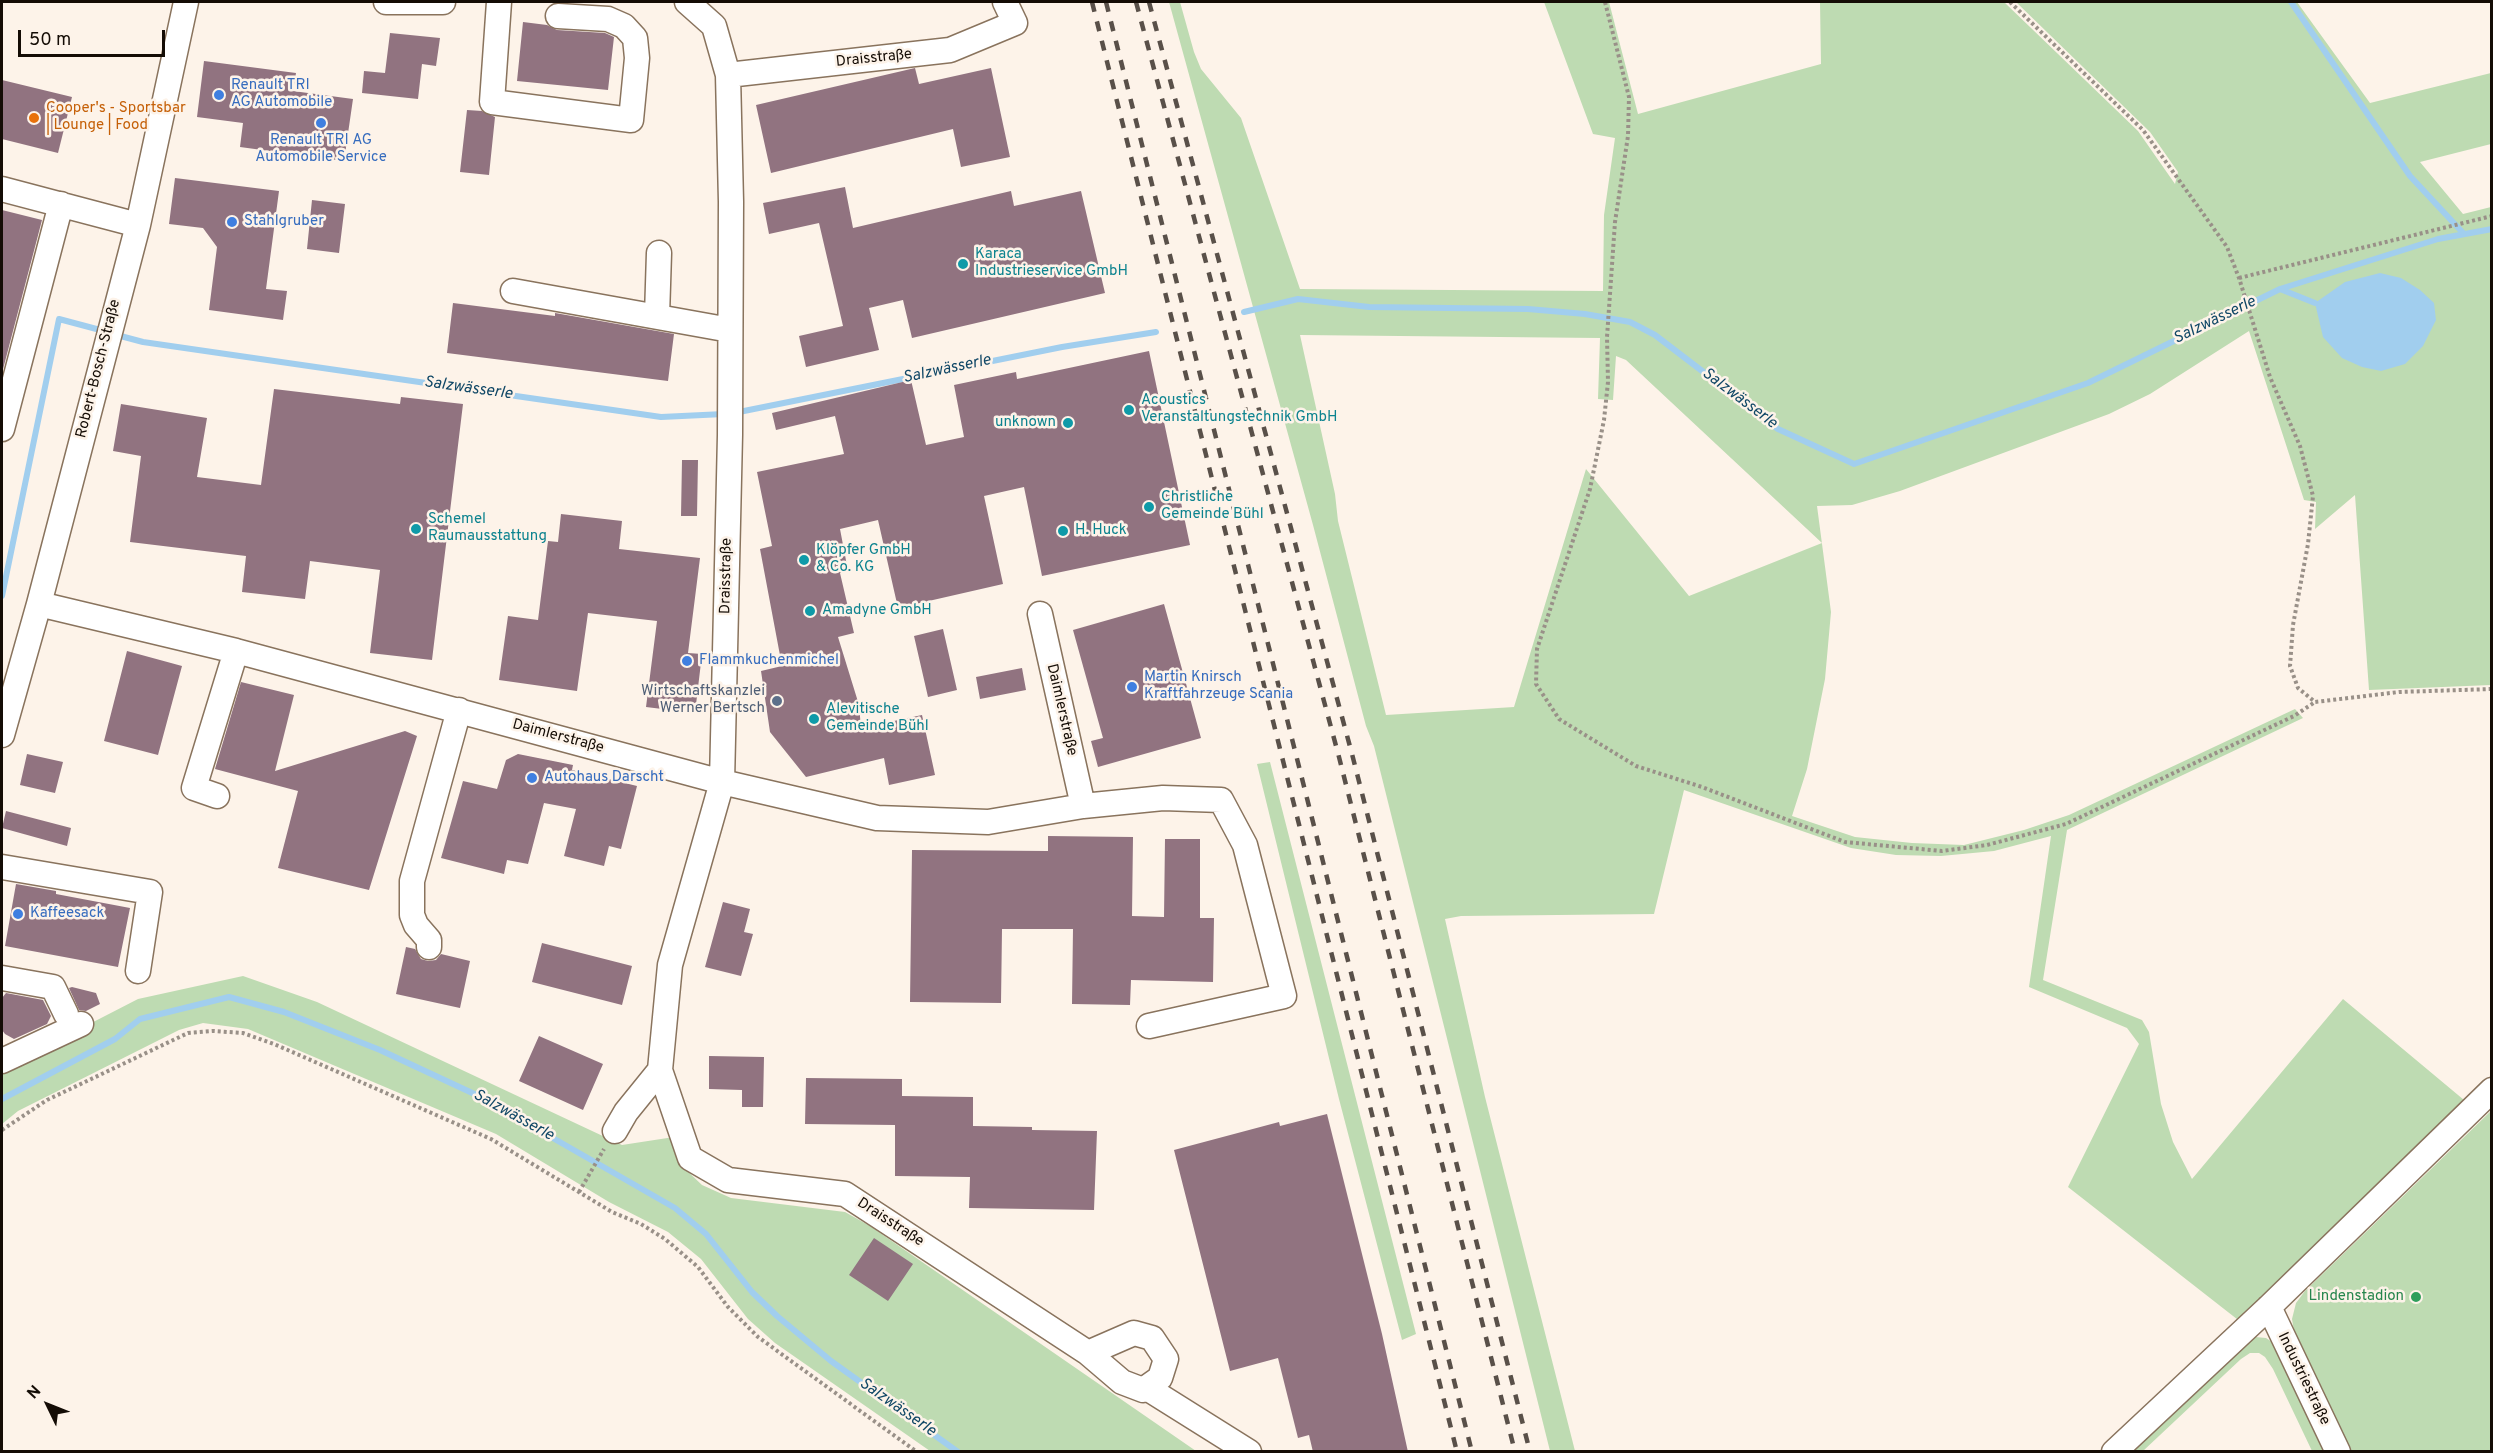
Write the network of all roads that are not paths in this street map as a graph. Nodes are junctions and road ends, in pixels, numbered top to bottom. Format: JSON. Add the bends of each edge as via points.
{"nodes":[{"id":1,"x":186,"y":2,"type":"edge"},
{"id":2,"x":386,"y":2,"type":"edge"},
{"id":3,"x":444,"y":2,"type":"edge"},
{"id":4,"x":499,"y":2,"type":"edge"},
{"id":5,"x":687,"y":2,"type":"edge"},
{"id":6,"x":1010,"y":12,"type":"edge"},
{"id":7,"x":558,"y":16,"type":"dead end"},
{"id":8,"x":728,"y":75,"type":"junction"},
{"id":9,"x":2,"y":189,"type":"edge"},
{"id":10,"x":61,"y":204,"type":"junction"},
{"id":11,"x":138,"y":225,"type":"junction"},
{"id":12,"x":659,"y":253,"type":"dead end"},
{"id":13,"x":513,"y":291,"type":"dead end"},
{"id":14,"x":657,"y":316,"type":"junction"},
{"id":15,"x":730,"y":330,"type":"junction"},
{"id":16,"x":2,"y":429,"type":"edge"},
{"id":17,"x":39,"y":604,"type":"junction"},
{"id":18,"x":1040,"y":614,"type":"dead end"},
{"id":19,"x":236,"y":651,"type":"junction"},
{"id":20,"x":11,"y":669,"type":"edge"},
{"id":21,"x":459,"y":710,"type":"junction"},
{"id":22,"x":2,"y":735,"type":"edge"},
{"id":23,"x":723,"y":782,"type":"junction"},
{"id":24,"x":217,"y":796,"type":"dead end"},
{"id":25,"x":1083,"y":806,"type":"junction"},
{"id":26,"x":2,"y":867,"type":"edge"},
{"id":27,"x":429,"y":947,"type":"dead end"},
{"id":28,"x":138,"y":971,"type":"dead end"},
{"id":29,"x":2,"y":978,"type":"edge"},
{"id":30,"x":1149,"y":1026,"type":"dead end"},
{"id":31,"x":4,"y":1056,"type":"edge"},
{"id":32,"x":660,"y":1070,"type":"junction"},
{"id":33,"x":2492,"y":1090,"type":"edge"},
{"id":34,"x":615,"y":1131,"type":"road end"},
{"id":35,"x":2269,"y":1307,"type":"junction"},
{"id":36,"x":1088,"y":1353,"type":"junction"},
{"id":37,"x":1147,"y":1388,"type":"junction"},
{"id":38,"x":1249,"y":1452,"type":"edge"},
{"id":39,"x":2114,"y":1452,"type":"edge"},
{"id":40,"x":2338,"y":1452,"type":"edge"}],
"edges":[{"from":1,"to":11,"type":"street","name":"Robert-Bosch-Straße"},
{"from":2,"to":3,"type":"street"},
{"from":4,"to":7,"type":"street","via":[[492,102],[631,120],[635,38],[624,26],[608,19]]},
{"from":5,"to":8,"type":"street","name":"Draisstraße","via":[[714,26]]},
{"from":6,"to":8,"type":"street","name":"Draisstraße","via":[[950,50]]},
{"from":8,"to":15,"type":"street","name":"Draisstraße"},
{"from":9,"to":10,"type":"street"},
{"from":10,"to":11,"type":"street"},
{"from":10,"to":16,"type":"street"},
{"from":11,"to":17,"type":"street","name":"Robert-Bosch-Straße"},
{"from":12,"to":14,"type":"street"},
{"from":13,"to":14,"type":"street"},
{"from":14,"to":15,"type":"street"},
{"from":15,"to":23,"type":"street","name":"Draisstraße"},
{"from":17,"to":19,"type":"street","name":"Daimlerstraße"},
{"from":17,"to":20,"type":"street","name":"Robert-Bosch-Straße"},
{"from":18,"to":25,"type":"street","name":"Daimlerstraße"},
{"from":19,"to":21,"type":"street","name":"Daimlerstraße"},
{"from":19,"to":24,"type":"street","via":[[194,788]]},
{"from":20,"to":22,"type":"street","name":"Robert-Bosch-Straße"},
{"from":21,"to":23,"type":"street","name":"Daimlerstraße"},
{"from":21,"to":27,"type":"street","via":[[412,881],[412,915],[429,940]]},
{"from":23,"to":25,"type":"street","name":"Daimlerstraße","via":[[877,818],[988,822]]},
{"from":23,"to":32,"type":"street","name":"Draisstraße","via":[[670,965]]},
{"from":25,"to":30,"type":"street","name":"Daimlerstraße","via":[[1163,798],[1221,800],[1245,845],[1284,996]]},
{"from":26,"to":28,"type":"street","via":[[150,892]]},
{"from":29,"to":31,"type":"street","via":[[53,987],[73,1019]]},
{"from":32,"to":34,"type":"street"},
{"from":32,"to":36,"type":"street","name":"Draisstraße","via":[[690,1158],[728,1180],[845,1194]]},
{"from":33,"to":35,"type":"street"},
{"from":35,"to":39,"type":"street"},
{"from":35,"to":40,"type":"street","name":"Industriestraße"},
{"from":36,"to":37,"type":"street","name":"Draisstraße","via":[[1122,1382]]},
{"from":36,"to":37,"type":"street","via":[[1134,1333],[1152,1338],[1166,1359],[1160,1378]]},
{"from":37,"to":38,"type":"street","name":"Draisstraße"}]}
